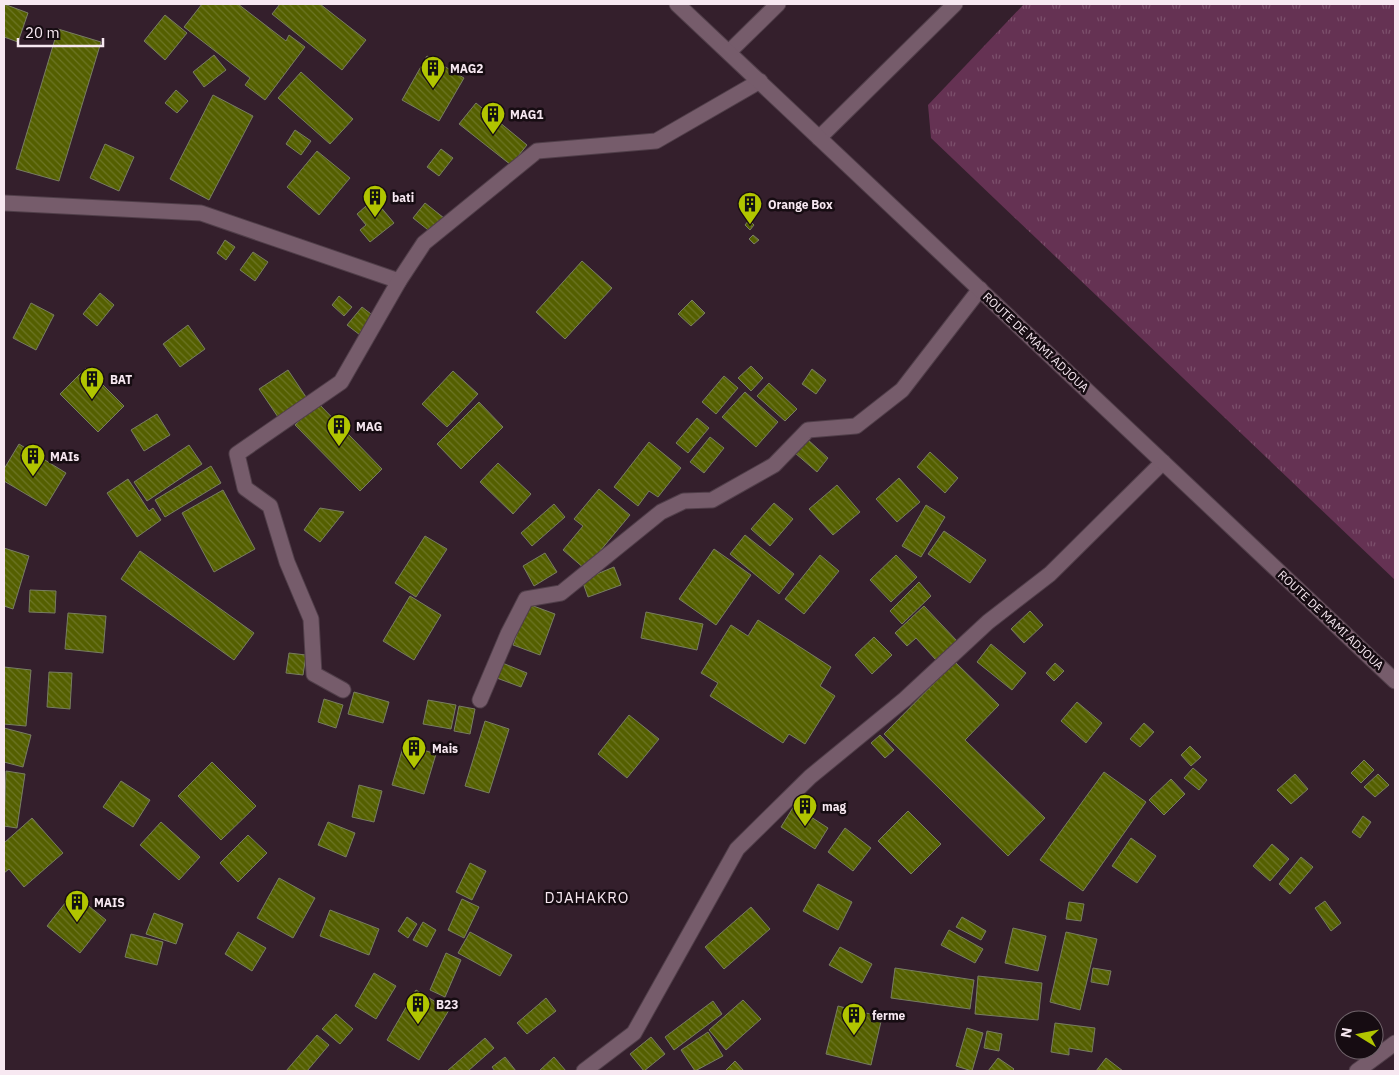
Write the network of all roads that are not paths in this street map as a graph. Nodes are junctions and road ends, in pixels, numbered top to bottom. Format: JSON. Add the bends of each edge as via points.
{"nodes":[{"id":1,"x":677,"y":4,"type":"edge"},
{"id":2,"x":778,"y":4,"type":"edge"},
{"id":3,"x":956,"y":4,"type":"edge"},
{"id":4,"x":729,"y":52,"type":"junction"},
{"id":5,"x":760,"y":81,"type":"junction"},
{"id":6,"x":819,"y":138,"type":"junction"},
{"id":7,"x":4,"y":203,"type":"edge"},
{"id":8,"x":399,"y":281,"type":"junction"},
{"id":9,"x":980,"y":289,"type":"junction"},
{"id":10,"x":1163,"y":462,"type":"junction"},
{"id":11,"x":1395,"y":681,"type":"edge"},
{"id":12,"x":343,"y":690,"type":"dead end"},
{"id":13,"x":480,"y":700,"type":"dead end"},
{"id":14,"x":1395,"y":1043,"type":"edge"},
{"id":15,"x":584,"y":1071,"type":"edge"},
{"id":16,"x":1357,"y":1071,"type":"edge"}],
"edges":[{"from":1,"to":4,"type":"street","name":"ROUTE DE MAMI ADJOUA"},
{"from":2,"to":4,"type":"street"},
{"from":3,"to":6,"type":"street"},
{"from":4,"to":5,"type":"street","name":"ROUTE DE MAMI ADJOUA"},
{"from":5,"to":6,"type":"street","name":"ROUTE DE MAMI ADJOUA"},
{"from":5,"to":8,"type":"street","via":[[656,141],[537,151],[424,244]]},
{"from":6,"to":9,"type":"street","name":"ROUTE DE MAMI ADJOUA"},
{"from":7,"to":8,"type":"street","via":[[201,213]]},
{"from":8,"to":12,"type":"street","via":[[342,382],[237,454],[245,488],[270,506],[287,562],[311,619],[314,674]]},
{"from":9,"to":10,"type":"street","name":"ROUTE DE MAMI ADJOUA"},
{"from":9,"to":13,"type":"street","via":[[902,390],[856,426],[808,430],[774,465],[712,500],[684,501],[660,512],[562,593],[526,599]]},
{"from":10,"to":11,"type":"street","name":"ROUTE DE MAMI ADJOUA"},
{"from":10,"to":15,"type":"street","via":[[1050,574],[988,622],[905,699],[810,777],[737,849],[634,1033]]},
{"from":14,"to":16,"type":"street"}]}
